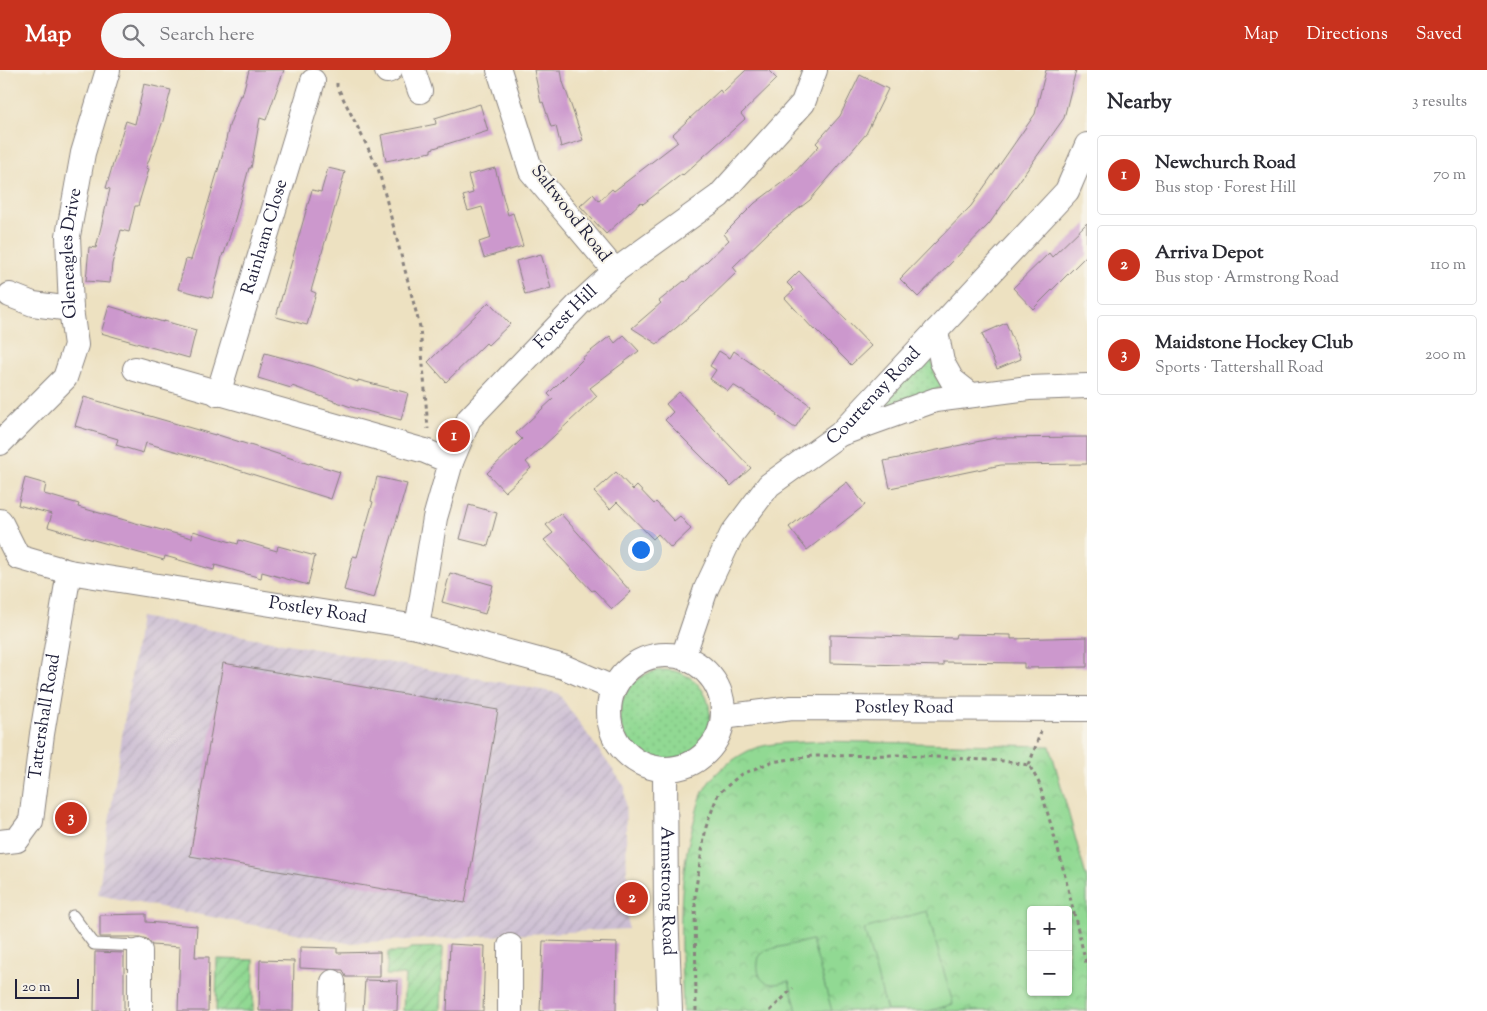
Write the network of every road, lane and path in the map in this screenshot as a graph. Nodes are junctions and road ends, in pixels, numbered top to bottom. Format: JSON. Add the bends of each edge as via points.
{"nodes":[{"id":1,"x":108,"y":70,"type":"edge"},
{"id":2,"x":499,"y":70,"type":"edge"},
{"id":3,"x":816,"y":70,"type":"edge"},
{"id":4,"x":336,"y":78,"type":"dead end"},
{"id":5,"x":313,"y":81,"type":"dead end"},
{"id":6,"x":1087,"y":145,"type":"edge"},
{"id":7,"x":1087,"y":175,"type":"edge"},
{"id":8,"x":1067,"y":191,"type":"junction"},
{"id":9,"x":615,"y":271,"type":"junction"},
{"id":10,"x":10,"y":294,"type":"dead end"},
{"id":11,"x":71,"y":309,"type":"junction"},
{"id":12,"x":936,"y":331,"type":"junction"},
{"id":13,"x":135,"y":369,"type":"dead end"},
{"id":14,"x":1087,"y":386,"type":"edge"},
{"id":15,"x":218,"y":394,"type":"junction"},
{"id":16,"x":971,"y":395,"type":"junction"},
{"id":17,"x":840,"y":434,"type":"junction"},
{"id":18,"x":0,"y":443,"type":"edge"},
{"id":19,"x":425,"y":451,"type":"junction"},
{"id":20,"x":451,"y":462,"type":"junction"},
{"id":21,"x":0,"y":521,"type":"edge"},
{"id":22,"x":9,"y":560,"type":"edge"},
{"id":23,"x":68,"y":572,"type":"junction"},
{"id":24,"x":417,"y":627,"type":"junction"},
{"id":25,"x":683,"y":657,"type":"junction"},
{"id":26,"x":613,"y":688,"type":"junction"},
{"id":27,"x":1050,"y":709,"type":"junction"},
{"id":28,"x":1087,"y":709,"type":"edge"},
{"id":29,"x":723,"y":717,"type":"junction"},
{"id":30,"x":1029,"y":765,"type":"junction"},
{"id":31,"x":665,"y":771,"type":"junction"},
{"id":32,"x":0,"y":842,"type":"edge"},
{"id":33,"x":74,"y":916,"type":"dead end"},
{"id":34,"x":510,"y":946,"type":"dead end"},
{"id":35,"x":140,"y":952,"type":"joint"},
{"id":36,"x":1087,"y":967,"type":"edge"},
{"id":37,"x":333,"y":982,"type":"dead end"},
{"id":38,"x":793,"y":988,"type":"dead end"},
{"id":39,"x":140,"y":1011,"type":"edge"},
{"id":40,"x":332,"y":1011,"type":"edge"},
{"id":41,"x":510,"y":1011,"type":"edge"},
{"id":42,"x":670,"y":1011,"type":"edge"},
{"id":43,"x":696,"y":1011,"type":"edge"},
{"id":44,"x":770,"y":1011,"type":"edge"}],
"edges":[{"from":1,"to":11,"type":"street","name":"Gleneagles Drive","via":[[83,153],[68,236]]},
{"from":2,"to":9,"type":"street","name":"Saltwood Road","via":[[531,170]]},
{"from":3,"to":9,"type":"street","name":"Forest Hill","via":[[803,103],[719,196]]},
{"from":4,"to":19,"type":"path","via":[[378,168],[420,327],[428,422]]},
{"from":5,"to":15,"type":"street","name":"Rainham Close"},
{"from":6,"to":8,"type":"street","name":"Courtenay Road"},
{"from":7,"to":8,"type":"street"},
{"from":8,"to":12,"type":"street","name":"Courtenay Road"},
{"from":9,"to":20,"type":"street","name":"Forest Hill","via":[[469,419]]},
{"from":10,"to":11,"type":"street","via":[[33,304]]},
{"from":11,"to":18,"type":"street","name":"Gleneagles Drive","via":[[76,345],[65,378]]},
{"from":12,"to":16,"type":"street","via":[[945,368],[952,380]]},
{"from":12,"to":17,"type":"street","name":"Courtenay Road"},
{"from":13,"to":15,"type":"street"},
{"from":14,"to":16,"type":"street"},
{"from":15,"to":19,"type":"street"},
{"from":16,"to":17,"type":"street","via":[[936,400]]},
{"from":17,"to":25,"type":"street","name":"Courtenay Road","via":[[769,485],[732,534],[706,589]]},
{"from":19,"to":20,"type":"street"},
{"from":20,"to":24,"type":"street","name":"Forest Hill","via":[[435,518]]},
{"from":21,"to":22,"type":"street"},
{"from":22,"to":23,"type":"street","name":"Postley Road"},
{"from":23,"to":24,"type":"street","name":"Postley Road"},
{"from":23,"to":32,"type":"street","name":"Tattershall Road","via":[[31,821],[18,840]]},
{"from":24,"to":26,"type":"street","name":"Postley Road","via":[[564,668]]},
{"from":25,"to":26,"type":"street","via":[[660,655],[632,665]]},
{"from":25,"to":29,"type":"street","via":[[708,672],[720,692]]},
{"from":26,"to":31,"type":"street","via":[[608,718],[616,742],[633,761]]},
{"from":27,"to":28,"type":"street","name":"Postley Road"},
{"from":27,"to":29,"type":"street","name":"Postley Road","via":[[792,708]]},
{"from":27,"to":30,"type":"path"},
{"from":29,"to":31,"type":"street","via":[[717,739],[699,760]]},
{"from":30,"to":36,"type":"path","via":[[1039,783]]},
{"from":30,"to":43,"type":"path","via":[[901,755],[812,756],[771,762],[740,775],[718,794],[706,827],[694,893]]},
{"from":31,"to":42,"type":"street","name":"Armstrong Road"},
{"from":33,"to":35,"type":"lane","via":[[94,944],[139,946]]},
{"from":34,"to":41,"type":"street"},
{"from":35,"to":39,"type":"street"},
{"from":37,"to":40,"type":"street"},
{"from":38,"to":44,"type":"path"}]}
